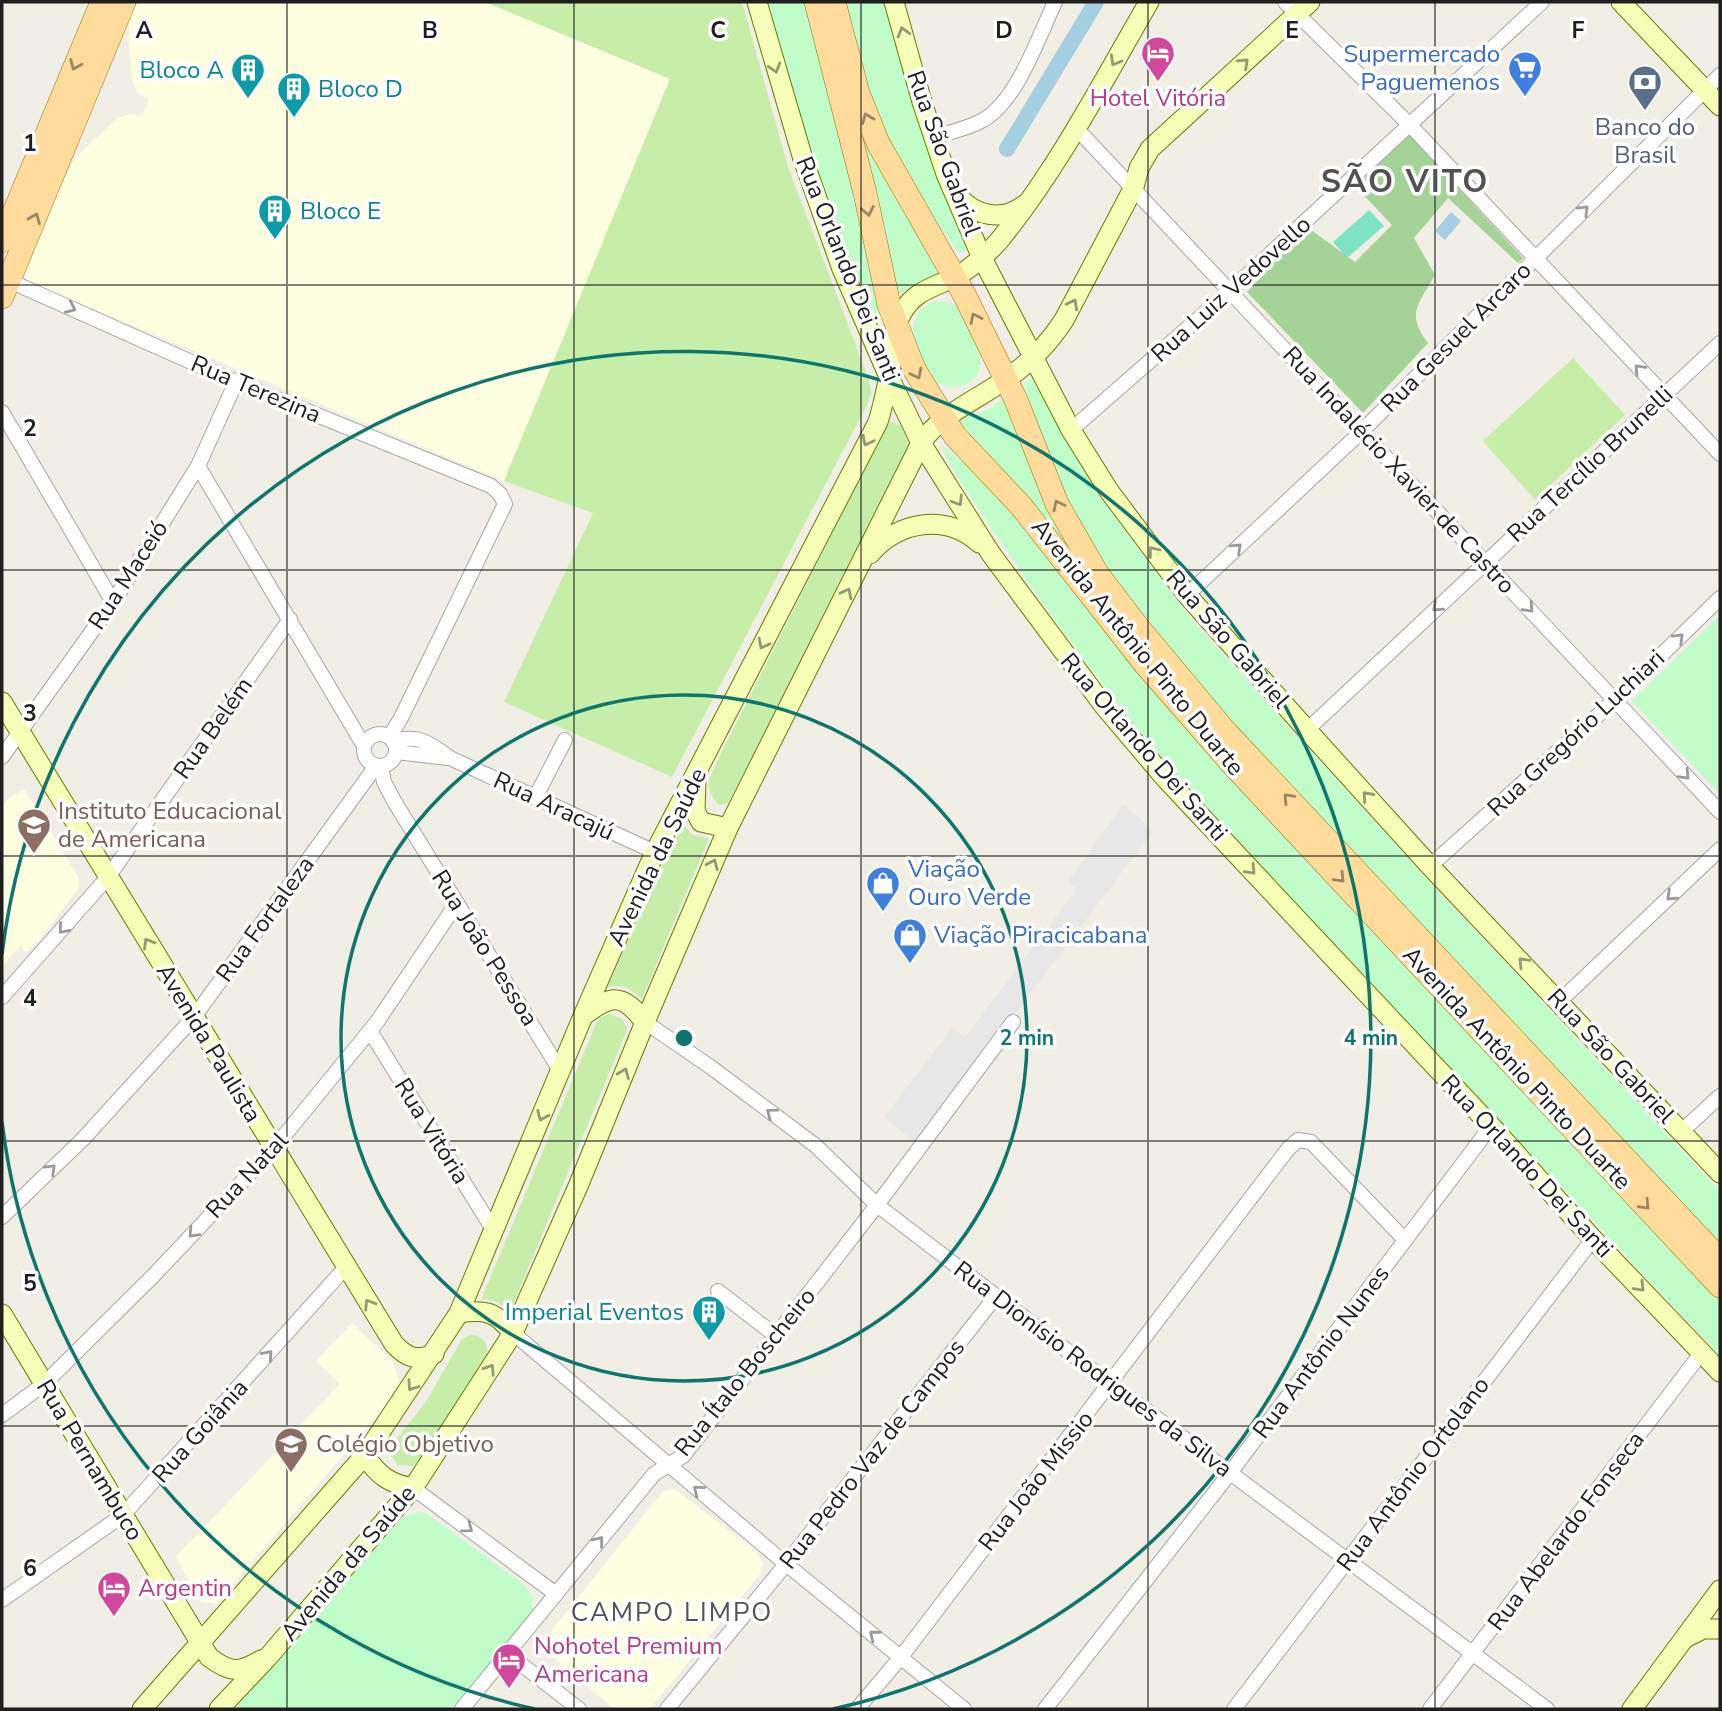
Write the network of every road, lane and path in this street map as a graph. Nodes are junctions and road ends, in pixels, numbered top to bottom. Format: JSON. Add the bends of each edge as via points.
{"nodes":[{"id":1,"x":102,"y":2,"type":"edge"},
{"id":2,"x":124,"y":2,"type":"edge"},
{"id":3,"x":757,"y":2,"type":"edge"},
{"id":4,"x":816,"y":2,"type":"edge"},
{"id":5,"x":834,"y":2,"type":"edge"},
{"id":6,"x":894,"y":2,"type":"edge"},
{"id":7,"x":1055,"y":2,"type":"edge"},
{"id":8,"x":1149,"y":2,"type":"edge"},
{"id":9,"x":1542,"y":2,"type":"edge"},
{"id":10,"x":1621,"y":2,"type":"edge"},
{"id":11,"x":1297,"y":6,"type":"edge"},
{"id":12,"x":1720,"y":75,"type":"edge"},
{"id":13,"x":1705,"y":90,"type":"junction"},
{"id":14,"x":1720,"y":106,"type":"edge"},
{"id":15,"x":1410,"y":125,"type":"junction"},
{"id":16,"x":1076,"y":128,"type":"junction"},
{"id":17,"x":934,"y":137,"type":"junction"},
{"id":18,"x":1134,"y":187,"type":"junction"},
{"id":19,"x":952,"y":188,"type":"junction"},
{"id":20,"x":1027,"y":202,"type":"junction"},
{"id":21,"x":2,"y":241,"type":"edge"},
{"id":22,"x":982,"y":258,"type":"junction"},
{"id":23,"x":1536,"y":258,"type":"junction"},
{"id":24,"x":955,"y":278,"type":"junction"},
{"id":25,"x":4,"y":285,"type":"edge"},
{"id":26,"x":1230,"y":291,"type":"junction"},
{"id":27,"x":896,"y":325,"type":"junction"},
{"id":28,"x":1720,"y":343,"type":"edge"},
{"id":29,"x":1032,"y":358,"type":"junction"},
{"id":30,"x":889,"y":377,"type":"junction"},
{"id":31,"x":1006,"y":379,"type":"junction"},
{"id":32,"x":236,"y":382,"type":"junction"},
{"id":33,"x":1664,"y":395,"type":"junction"},
{"id":34,"x":2,"y":412,"type":"edge"},
{"id":35,"x":943,"y":419,"type":"junction"},
{"id":36,"x":1071,"y":430,"type":"junction"},
{"id":37,"x":1362,"y":431,"type":"junction"},
{"id":38,"x":921,"y":443,"type":"junction"},
{"id":39,"x":1720,"y":454,"type":"edge"},
{"id":40,"x":198,"y":466,"type":"junction"},
{"id":41,"x":991,"y":554,"type":"junction"},
{"id":42,"x":1485,"y":561,"type":"junction"},
{"id":43,"x":860,"y":566,"type":"junction"},
{"id":44,"x":1187,"y":594,"type":"junction"},
{"id":45,"x":1720,"y":598,"type":"edge"},
{"id":46,"x":113,"y":602,"type":"junction"},
{"id":47,"x":290,"y":618,"type":"junction"},
{"id":48,"x":1615,"y":700,"type":"junction"},
{"id":49,"x":2,"y":702,"type":"edge"},
{"id":50,"x":1307,"y":730,"type":"junction"},
{"id":51,"x":20,"y":732,"type":"junction"},
{"id":52,"x":565,"y":740,"type":"dead end"},
{"id":53,"x":382,"y":741,"type":"junction"},
{"id":54,"x":2,"y":757,"type":"edge"},
{"id":55,"x":381,"y":766,"type":"junction"},
{"id":56,"x":698,"y":771,"type":"junction"},
{"id":57,"x":536,"y":798,"type":"junction"},
{"id":58,"x":1720,"y":812,"type":"edge"},
{"id":59,"x":728,"y":828,"type":"junction"},
{"id":60,"x":1720,"y":849,"type":"edge"},
{"id":61,"x":655,"y":852,"type":"junction"},
{"id":62,"x":1430,"y":866,"type":"junction"},
{"id":63,"x":108,"y":877,"type":"junction"},
{"id":64,"x":457,"y":903,"type":"junction"},
{"id":65,"x":2,"y":997,"type":"edge"},
{"id":66,"x":1560,"y":1001,"type":"junction"},
{"id":67,"x":583,"y":1016,"type":"junction"},
{"id":68,"x":194,"y":1017,"type":"junction"},
{"id":69,"x":1013,"y":1021,"type":"dead end"},
{"id":70,"x":645,"y":1022,"type":"junction"},
{"id":71,"x":370,"y":1031,"type":"junction"},
{"id":72,"x":561,"y":1072,"type":"junction"},
{"id":73,"x":1720,"y":1096,"type":"edge"},
{"id":74,"x":1491,"y":1126,"type":"junction"},
{"id":75,"x":1682,"y":1131,"type":"junction"},
{"id":76,"x":274,"y":1148,"type":"junction"},
{"id":77,"x":1720,"y":1173,"type":"edge"},
{"id":78,"x":877,"y":1205,"type":"junction"},
{"id":79,"x":2,"y":1217,"type":"edge"},
{"id":80,"x":494,"y":1230,"type":"junction"},
{"id":81,"x":1593,"y":1239,"type":"junction"},
{"id":82,"x":1405,"y":1240,"type":"junction"},
{"id":83,"x":1720,"y":1259,"type":"edge"},
{"id":84,"x":346,"y":1267,"type":"junction"},
{"id":85,"x":1720,"y":1286,"type":"edge"},
{"id":86,"x":718,"y":1291,"type":"dead end"},
{"id":87,"x":996,"y":1296,"type":"junction"},
{"id":88,"x":459,"y":1313,"type":"junction"},
{"id":89,"x":2,"y":1314,"type":"edge"},
{"id":90,"x":513,"y":1334,"type":"junction"},
{"id":91,"x":776,"y":1336,"type":"junction"},
{"id":92,"x":1702,"y":1352,"type":"junction"},
{"id":93,"x":434,"y":1354,"type":"junction"},
{"id":94,"x":1720,"y":1371,"type":"edge"},
{"id":95,"x":44,"y":1384,"type":"junction"},
{"id":96,"x":1111,"y":1384,"type":"junction"},
{"id":97,"x":2,"y":1415,"type":"edge"},
{"id":98,"x":365,"y":1455,"type":"junction"},
{"id":99,"x":668,"y":1465,"type":"junction"},
{"id":100,"x":1230,"y":1473,"type":"junction"},
{"id":101,"x":413,"y":1488,"type":"junction"},
{"id":102,"x":123,"y":1515,"type":"junction"},
{"id":103,"x":1346,"y":1560,"type":"junction"},
{"id":104,"x":786,"y":1564,"type":"junction"},
{"id":105,"x":1720,"y":1590,"type":"edge"},
{"id":106,"x":556,"y":1594,"type":"junction"},
{"id":107,"x":2,"y":1600,"type":"edge"},
{"id":108,"x":1720,"y":1629,"type":"edge"},
{"id":109,"x":1684,"y":1639,"type":"junction"},
{"id":110,"x":201,"y":1643,"type":"junction"},
{"id":111,"x":1473,"y":1653,"type":"junction"},
{"id":112,"x":508,"y":1654,"type":"junction"},
{"id":113,"x":268,"y":1657,"type":"junction"},
{"id":114,"x":901,"y":1657,"type":"junction"},
{"id":115,"x":142,"y":1709,"type":"edge"},
{"id":116,"x":219,"y":1709,"type":"edge"},
{"id":117,"x":463,"y":1709,"type":"edge"},
{"id":118,"x":579,"y":1709,"type":"edge"},
{"id":119,"x":667,"y":1709,"type":"edge"},
{"id":120,"x":857,"y":1709,"type":"edge"},
{"id":121,"x":964,"y":1709,"type":"edge"},
{"id":122,"x":1045,"y":1709,"type":"edge"},
{"id":123,"x":1234,"y":1709,"type":"edge"},
{"id":124,"x":1430,"y":1709,"type":"edge"},
{"id":125,"x":1547,"y":1709,"type":"edge"},
{"id":126,"x":1632,"y":1709,"type":"edge"}],
"edges":[{"from":1,"to":21,"type":"main road","one_way":true},
{"from":25,"to":2,"type":"main road","one_way":true},
{"from":3,"to":30,"type":"main road","name":"Rua Orlando Dei Santi","one_way":true,"via":[[803,159],[842,269]]},
{"from":4,"to":27,"type":"main road","name":"Avenida Antônio Pinto Duarte","one_way":true},
{"from":24,"to":5,"type":"main road","name":"Avenida Antônio Pinto Duarte","one_way":true,"via":[[874,135]]},
{"from":17,"to":6,"type":"main road","name":"Rua São Gabriel","one_way":true},
{"from":7,"to":17,"type":"street","via":[[997,110],[981,121]]},
{"from":8,"to":16,"type":"main road","name":"Avenida da Saúde","one_way":true},
{"from":9,"to":15,"type":"street","name":"Rua Luiz Vedovello"},
{"from":10,"to":13,"type":"main road"},
{"from":11,"to":15,"type":"street"},
{"from":18,"to":11,"type":"main road","name":"Avenida da Saúde","one_way":true,"via":[[1150,149]]},
{"from":12,"to":13,"type":"street","name":"Rua Gesuel Arcaro"},
{"from":13,"to":14,"type":"main road"},
{"from":23,"to":13,"type":"street","name":"Rua Gesuel Arcaro","one_way":true},
{"from":15,"to":23,"type":"street"},
{"from":15,"to":26,"type":"street","name":"Rua Luiz Vedovello"},
{"from":16,"to":18,"type":"street","name":"Rua Indalécio Xavier de Castro"},
{"from":16,"to":20,"type":"main road","name":"Avenida da Saúde"},
{"from":17,"to":19,"type":"main road","name":"Rua São Gabriel"},
{"from":18,"to":26,"type":"street","name":"Rua Indalécio Xavier de Castro"},
{"from":29,"to":18,"type":"main road","name":"Avenida da Saúde","one_way":true,"via":[[1064,320]]},
{"from":19,"to":20,"type":"main road","via":[[975,210],[990,215],[1012,213]]},
{"from":19,"to":22,"type":"main road","name":"Rua São Gabriel"},
{"from":20,"to":22,"type":"main road","name":"Avenida da Saúde"},
{"from":22,"to":24,"type":"main road","name":"Avenida da Saúde"},
{"from":22,"to":29,"type":"main road","name":"Rua São Gabriel"},
{"from":33,"to":23,"type":"street","one_way":true},
{"from":23,"to":37,"type":"street","name":"Rua Gesuel Arcaro"},
{"from":24,"to":27,"type":"main road","name":"Avenida da Saúde","via":[[913,297]]},
{"from":31,"to":24,"type":"main road","name":"Avenida Antônio Pinto Duarte","one_way":true},
{"from":25,"to":32,"type":"street","name":"Rua Terezina","one_way":true},
{"from":26,"to":36,"type":"street","name":"Rua Luiz Vedovello"},
{"from":26,"to":37,"type":"street","name":"Rua Indalécio Xavier de Castro"},
{"from":27,"to":30,"type":"main road","name":"Avenida da Saúde"},
{"from":27,"to":35,"type":"main road","name":"Avenida Antônio Pinto Duarte","one_way":true,"via":[[914,369]]},
{"from":28,"to":33,"type":"street","name":"Rua Tercílio Brunelli"},
{"from":29,"to":31,"type":"main road","name":"Avenida da Saúde"},
{"from":29,"to":36,"type":"main road","name":"Rua São Gabriel"},
{"from":30,"to":38,"type":"main road","name":"Rua Orlando Dei Santi"},
{"from":30,"to":56,"type":"main road","name":"Avenida da Saúde","one_way":true,"via":[[878,422]]},
{"from":31,"to":35,"type":"main road","name":"Avenida da Saúde"},
{"from":83,"to":31,"type":"main road","name":"Avenida Antônio Pinto Duarte","one_way":true,"via":[[1224,730],[1141,631],[1098,576],[1057,504]]},
{"from":32,"to":40,"type":"street","name":"Rua Maceió"},
{"from":32,"to":53,"type":"street","name":"Rua Terezina","via":[[491,486],[505,504],[401,718]]},
{"from":33,"to":39,"type":"street"},
{"from":33,"to":42,"type":"street","name":"Rua Tercílio Brunelli"},
{"from":34,"to":46,"type":"street"},
{"from":35,"to":38,"type":"main road","name":"Avenida da Saúde"},
{"from":35,"to":85,"type":"main road","name":"Avenida Antônio Pinto Duarte","one_way":true,"via":[[967,451],[1028,513],[1145,664],[1234,766]]},
{"from":44,"to":36,"type":"main road","name":"Rua São Gabriel","one_way":true,"via":[[1109,491]]},
{"from":37,"to":42,"type":"street","name":"Rua Indalécio Xavier de Castro"},
{"from":44,"to":37,"type":"street","name":"Rua Gesuel Arcaro","one_way":true},
{"from":38,"to":41,"type":"main road","name":"Rua Orlando Dei Santi","one_way":true},
{"from":38,"to":43,"type":"main road","name":"Avenida da Saúde"},
{"from":40,"to":46,"type":"street","name":"Rua Maceió"},
{"from":40,"to":47,"type":"street"},
{"from":41,"to":43,"type":"main road","via":[[967,532],[924,524],[889,537]]},
{"from":41,"to":74,"type":"main road","name":"Rua Orlando Dei Santi","one_way":true,"via":[[1138,746]]},
{"from":42,"to":48,"type":"street","name":"Rua Indalécio Xavier de Castro","one_way":true},
{"from":42,"to":50,"type":"street","name":"Rua Tercílio Brunelli","one_way":true},
{"from":59,"to":43,"type":"main road","name":"Avenida da Saúde","one_way":true},
{"from":44,"to":50,"type":"main road","name":"Rua São Gabriel"},
{"from":48,"to":45,"type":"street","name":"Rua Gregório Luchiari","one_way":true},
{"from":46,"to":51,"type":"street","name":"Rua Maceió"},
{"from":47,"to":53,"type":"street","via":[[335,696]]},
{"from":47,"to":63,"type":"street","name":"Rua Belém"},
{"from":48,"to":58,"type":"street","name":"Rua Indalécio Xavier de Castro","one_way":true},
{"from":48,"to":62,"type":"street","name":"Rua Gregório Luchiari"},
{"from":49,"to":51,"type":"main road","name":"Avenida Paulista"},
{"from":62,"to":50,"type":"main road","name":"Rua São Gabriel","one_way":true},
{"from":51,"to":54,"type":"street","name":"Rua Maceió"},
{"from":51,"to":63,"type":"main road","name":"Avenida Paulista"},
{"from":52,"to":57,"type":"street"},
{"from":53,"to":55,"type":"street","name":"Rua Fortaleza","via":[[391,762]]},
{"from":53,"to":55,"type":"street","name":"Rua João Pessoa","via":[[364,756]]},
{"from":53,"to":57,"type":"street","name":"Rua Aracajú","via":[[416,737]]},
{"from":55,"to":64,"type":"street","name":"Rua João Pessoa","via":[[389,792]]},
{"from":55,"to":68,"type":"street","name":"Rua Fortaleza"},
{"from":56,"to":59,"type":"main road","via":[[695,811],[701,822]]},
{"from":56,"to":61,"type":"main road","name":"Avenida da Saúde"},
{"from":57,"to":61,"type":"street","name":"Rua Aracajú"},
{"from":70,"to":59,"type":"main road","name":"Avenida da Saúde","one_way":true},
{"from":60,"to":66,"type":"street","one_way":true},
{"from":61,"to":67,"type":"main road","name":"Avenida da Saúde"},
{"from":66,"to":62,"type":"main road","name":"Rua São Gabriel","one_way":true},
{"from":63,"to":65,"type":"street","name":"Rua Belém","one_way":true},
{"from":68,"to":63,"type":"main road","name":"Avenida Paulista","one_way":true},
{"from":64,"to":71,"type":"street","name":"Rua Natal"},
{"from":64,"to":72,"type":"street","name":"Rua João Pessoa"},
{"from":66,"to":75,"type":"main road","name":"Rua São Gabriel"},
{"from":67,"to":70,"type":"main road","via":[[599,1003],[623,1000]]},
{"from":67,"to":72,"type":"main road","name":"Avenida da Saúde"},
{"from":68,"to":76,"type":"main road","name":"Avenida Paulista"},
{"from":79,"to":68,"type":"street","name":"Rua Fortaleza","one_way":true,"via":[[83,1139]]},
{"from":69,"to":78,"type":"street","name":"Rua Ítalo Boscheiro"},
{"from":78,"to":70,"type":"street","name":"Rua Dionísio Rodrigues da Silva","one_way":true,"via":[[825,1154]]},
{"from":90,"to":70,"type":"main road","name":"Avenida da Saúde","one_way":true},
{"from":71,"to":76,"type":"street","name":"Rua Natal"},
{"from":71,"to":80,"type":"street","name":"Rua Vitória"},
{"from":72,"to":80,"type":"main road","name":"Avenida da Saúde","one_way":true},
{"from":73,"to":75,"type":"street"},
{"from":74,"to":81,"type":"main road","name":"Rua Orlando Dei Santi"},
{"from":74,"to":82,"type":"street","name":"Rua Antônio Nunes"},
{"from":75,"to":77,"type":"main road","name":"Rua São Gabriel"},
{"from":76,"to":84,"type":"main road","name":"Avenida Paulista"},
{"from":76,"to":95,"type":"street","name":"Rua Natal","one_way":true},
{"from":78,"to":87,"type":"street","name":"Rua Dionísio Rodrigues da Silva"},
{"from":78,"to":91,"type":"street","name":"Rua Ítalo Boscheiro"},
{"from":80,"to":88,"type":"main road","name":"Avenida da Saúde"},
{"from":81,"to":92,"type":"main road","name":"Rua Orlando Dei Santi","one_way":true},
{"from":81,"to":103,"type":"street","name":"Rua Antônio Ortolano"},
{"from":82,"to":96,"type":"street","name":"Rua João Missio","via":[[1311,1142],[1298,1140]]},
{"from":82,"to":100,"type":"street","name":"Rua Antônio Nunes"},
{"from":93,"to":84,"type":"main road","name":"Avenida Paulista","one_way":true,"via":[[420,1359],[400,1351]]},
{"from":102,"to":84,"type":"street","name":"Rua Goiânia","one_way":true},
{"from":86,"to":91,"type":"street"},
{"from":87,"to":96,"type":"street","name":"Rua Dionísio Rodrigues da Silva"},
{"from":87,"to":104,"type":"street","name":"Rua Pedro Vaz de Campos"},
{"from":88,"to":90,"type":"main road","via":[[488,1312]]},
{"from":88,"to":93,"type":"main road","name":"Avenida da Saúde"},
{"from":89,"to":95,"type":"main road","name":"Rua Pernambuco"},
{"from":90,"to":99,"type":"street"},
{"from":101,"to":90,"type":"main road","name":"Avenida da Saúde","one_way":true},
{"from":91,"to":99,"type":"street","name":"Rua Ítalo Boscheiro","via":[[682,1455]]},
{"from":92,"to":94,"type":"main road","name":"Rua Orlando Dei Santi"},
{"from":92,"to":111,"type":"street","name":"Rua Abelardo Fonseca"},
{"from":93,"to":98,"type":"main road","name":"Avenida da Saúde","one_way":true},
{"from":95,"to":97,"type":"street","name":"Rua Natal"},
{"from":95,"to":102,"type":"main road","name":"Rua Pernambuco"},
{"from":96,"to":100,"type":"street","name":"Rua Dionísio Rodrigues da Silva"},
{"from":96,"to":114,"type":"street","name":"Rua João Missio"},
{"from":98,"to":101,"type":"main road","via":[[384,1479]]},
{"from":98,"to":110,"type":"main road","name":"Avenida da Saúde"},
{"from":104,"to":99,"type":"street","one_way":true},
{"from":106,"to":99,"type":"street","name":"Rua Ítalo Boscheiro","one_way":true,"via":[[654,1474]]},
{"from":100,"to":103,"type":"street","name":"Rua Dionísio Rodrigues da Silva"},
{"from":100,"to":122,"type":"street","name":"Rua Antônio Nunes"},
{"from":101,"to":106,"type":"street","one_way":true},
{"from":101,"to":113,"type":"main road","name":"Avenida da Saúde"},
{"from":102,"to":107,"type":"street","name":"Rua Goiânia"},
{"from":102,"to":110,"type":"main road","name":"Rua Pernambuco"},
{"from":103,"to":111,"type":"street","name":"Rua Dionísio Rodrigues da Silva"},
{"from":103,"to":123,"type":"street","name":"Rua Antônio Ortolano"},
{"from":114,"to":104,"type":"street","one_way":true},
{"from":104,"to":119,"type":"street","name":"Rua Pedro Vaz de Campos"},
{"from":105,"to":109,"type":"main road"},
{"from":106,"to":112,"type":"street","name":"Rua Ítalo Boscheiro"},
{"from":108,"to":109,"type":"main road","via":[[1703,1629]]},
{"from":109,"to":126,"type":"main road"},
{"from":110,"to":113,"type":"main road","name":"Rua Pernambuco","via":[[209,1657],[227,1669],[246,1669]]},
{"from":110,"to":115,"type":"main road","name":"Avenida da Saúde"},
{"from":111,"to":124,"type":"street","name":"Rua Abelardo Fonseca"},
{"from":111,"to":125,"type":"street","name":"Rua Dionísio Rodrigues da Silva"},
{"from":112,"to":117,"type":"street","name":"Rua Ítalo Boscheiro"},
{"from":112,"to":118,"type":"street"},
{"from":113,"to":116,"type":"main road","name":"Avenida da Saúde"},
{"from":114,"to":120,"type":"street","name":"Rua João Missio"},
{"from":114,"to":121,"type":"street"}]}
